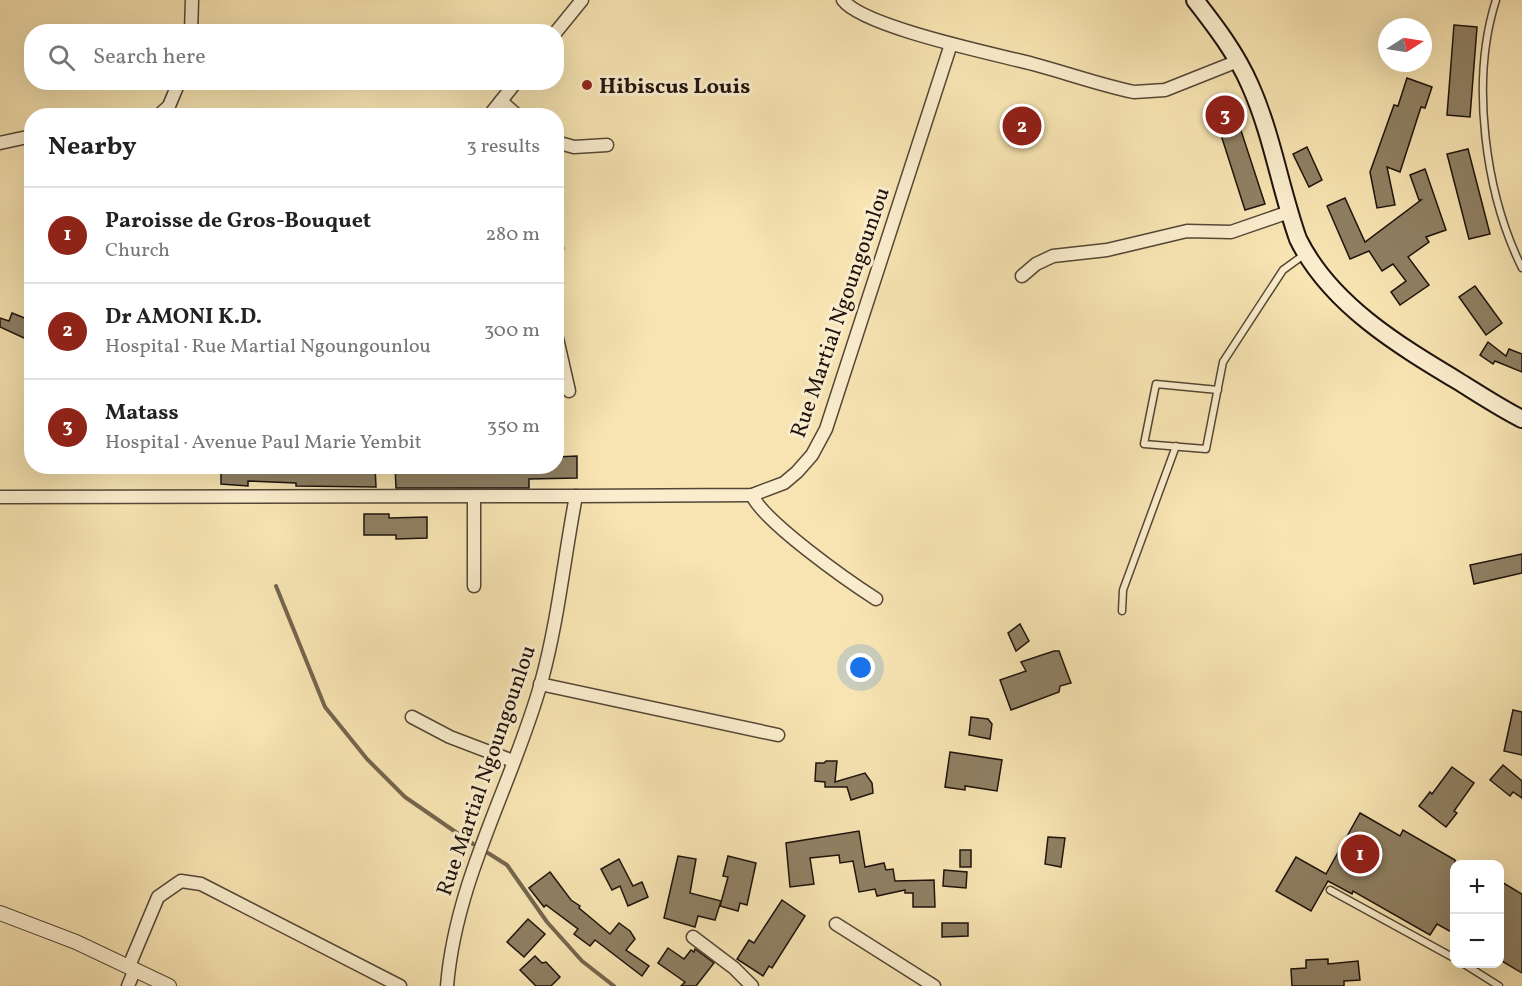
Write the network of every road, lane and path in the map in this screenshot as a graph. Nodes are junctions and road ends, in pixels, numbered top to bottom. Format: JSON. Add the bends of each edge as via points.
{"nodes":[{"id":1,"x":192,"y":0,"type":"edge"},
{"id":2,"x":582,"y":0,"type":"edge"},
{"id":3,"x":843,"y":0,"type":"edge"},
{"id":4,"x":1195,"y":0,"type":"edge"},
{"id":5,"x":1496,"y":0,"type":"edge"},
{"id":6,"x":191,"y":24,"type":"edge"},
{"id":7,"x":562,"y":24,"type":"edge"},
{"id":8,"x":951,"y":44,"type":"junction"},
{"id":9,"x":1238,"y":61,"type":"junction"},
{"id":10,"x":176,"y":90,"type":"edge"},
{"id":11,"x":510,"y":90,"type":"edge"},
{"id":12,"x":501,"y":101,"type":"junction"},
{"id":13,"x":167,"y":108,"type":"edge"},
{"id":14,"x":495,"y":108,"type":"edge"},
{"id":15,"x":509,"y":108,"type":"edge"},
{"id":16,"x":24,"y":138,"type":"edge"},
{"id":17,"x":0,"y":143,"type":"edge"},
{"id":18,"x":564,"y":144,"type":"edge"},
{"id":19,"x":607,"y":145,"type":"dead end"},
{"id":20,"x":1289,"y":212,"type":"junction"},
{"id":21,"x":1306,"y":254,"type":"junction"},
{"id":22,"x":1522,"y":268,"type":"edge"},
{"id":23,"x":1022,"y":276,"type":"dead end"},
{"id":24,"x":564,"y":369,"type":"edge"},
{"id":25,"x":1218,"y":390,"type":"junction"},
{"id":26,"x":569,"y":391,"type":"dead end"},
{"id":27,"x":1522,"y":419,"type":"edge"},
{"id":28,"x":1176,"y":446,"type":"junction"},
{"id":29,"x":752,"y":495,"type":"junction"},
{"id":30,"x":576,"y":496,"type":"junction"},
{"id":31,"x":0,"y":498,"type":"edge"},
{"id":32,"x":474,"y":498,"type":"junction"},
{"id":33,"x":474,"y":586,"type":"dead end"},
{"id":34,"x":876,"y":599,"type":"dead end"},
{"id":35,"x":1122,"y":611,"type":"dead end"},
{"id":36,"x":540,"y":684,"type":"junction"},
{"id":37,"x":412,"y":717,"type":"dead end"},
{"id":38,"x":778,"y":735,"type":"dead end"},
{"id":39,"x":513,"y":761,"type":"junction"},
{"id":40,"x":1330,"y":890,"type":"dead end"},
{"id":41,"x":0,"y":913,"type":"edge"},
{"id":42,"x":836,"y":924,"type":"dead end"},
{"id":43,"x":693,"y":937,"type":"dead end"},
{"id":44,"x":1450,"y":955,"type":"edge"},
{"id":45,"x":132,"y":967,"type":"junction"},
{"id":46,"x":1472,"y":968,"type":"edge"},
{"id":47,"x":128,"y":986,"type":"edge"},
{"id":48,"x":169,"y":986,"type":"edge"},
{"id":49,"x":400,"y":986,"type":"edge"},
{"id":50,"x":447,"y":986,"type":"edge"},
{"id":51,"x":752,"y":986,"type":"edge"},
{"id":52,"x":934,"y":986,"type":"edge"},
{"id":53,"x":1499,"y":986,"type":"edge"}],
"edges":[{"from":1,"to":6,"type":"street"},
{"from":2,"to":7,"type":"street"},
{"from":3,"to":8,"type":"street","via":[[863,15]]},
{"from":4,"to":9,"type":"main road"},
{"from":5,"to":22,"type":"lane","via":[[1487,47],[1487,156],[1510,244]]},
{"from":8,"to":9,"type":"street","via":[[1134,92],[1165,90]]},
{"from":8,"to":29,"type":"street","name":"Rue Martial Ngoungounlou","via":[[826,429],[797,472],[784,483]]},
{"from":9,"to":20,"type":"main road","via":[[1260,108]]},
{"from":10,"to":13,"type":"street"},
{"from":11,"to":12,"type":"street"},
{"from":12,"to":14,"type":"street"},
{"from":12,"to":15,"type":"street"},
{"from":16,"to":17,"type":"street"},
{"from":18,"to":19,"type":"street"},
{"from":20,"to":21,"type":"main road"},
{"from":20,"to":23,"type":"street","via":[[1231,232],[1187,231],[1107,250],[1053,256]]},
{"from":21,"to":25,"type":"lane","via":[[1283,270],[1235,343],[1223,362]]},
{"from":21,"to":27,"type":"main road","via":[[1328,284],[1363,316],[1423,360]]},
{"from":24,"to":26,"type":"street"},
{"from":25,"to":28,"type":"lane","via":[[1206,449]]},
{"from":25,"to":28,"type":"lane","via":[[1156,384],[1144,444]]},
{"from":28,"to":35,"type":"lane","via":[[1124,590]]},
{"from":29,"to":30,"type":"street","name":"Rue Martial Ngoungounlou"},
{"from":29,"to":34,"type":"street","via":[[757,507],[784,530]]},
{"from":30,"to":32,"type":"street"},
{"from":30,"to":36,"type":"street","name":"Rue Martial Ngoungounlou"},
{"from":31,"to":32,"type":"street"},
{"from":32,"to":33,"type":"street"},
{"from":36,"to":38,"type":"street"},
{"from":36,"to":39,"type":"street","name":"Rue Martial Ngoungounlou"},
{"from":37,"to":39,"type":"street","via":[[443,734]]},
{"from":39,"to":50,"type":"street","name":"Rue Martial Ngoungounlou","via":[[464,894]]},
{"from":40,"to":44,"type":"lane"},
{"from":41,"to":45,"type":"street"},
{"from":42,"to":52,"type":"street"},
{"from":43,"to":51,"type":"street"},
{"from":45,"to":47,"type":"street"},
{"from":45,"to":48,"type":"street"},
{"from":45,"to":49,"type":"street","via":[[158,897],[181,881],[201,884]]},
{"from":46,"to":53,"type":"lane"}]}
